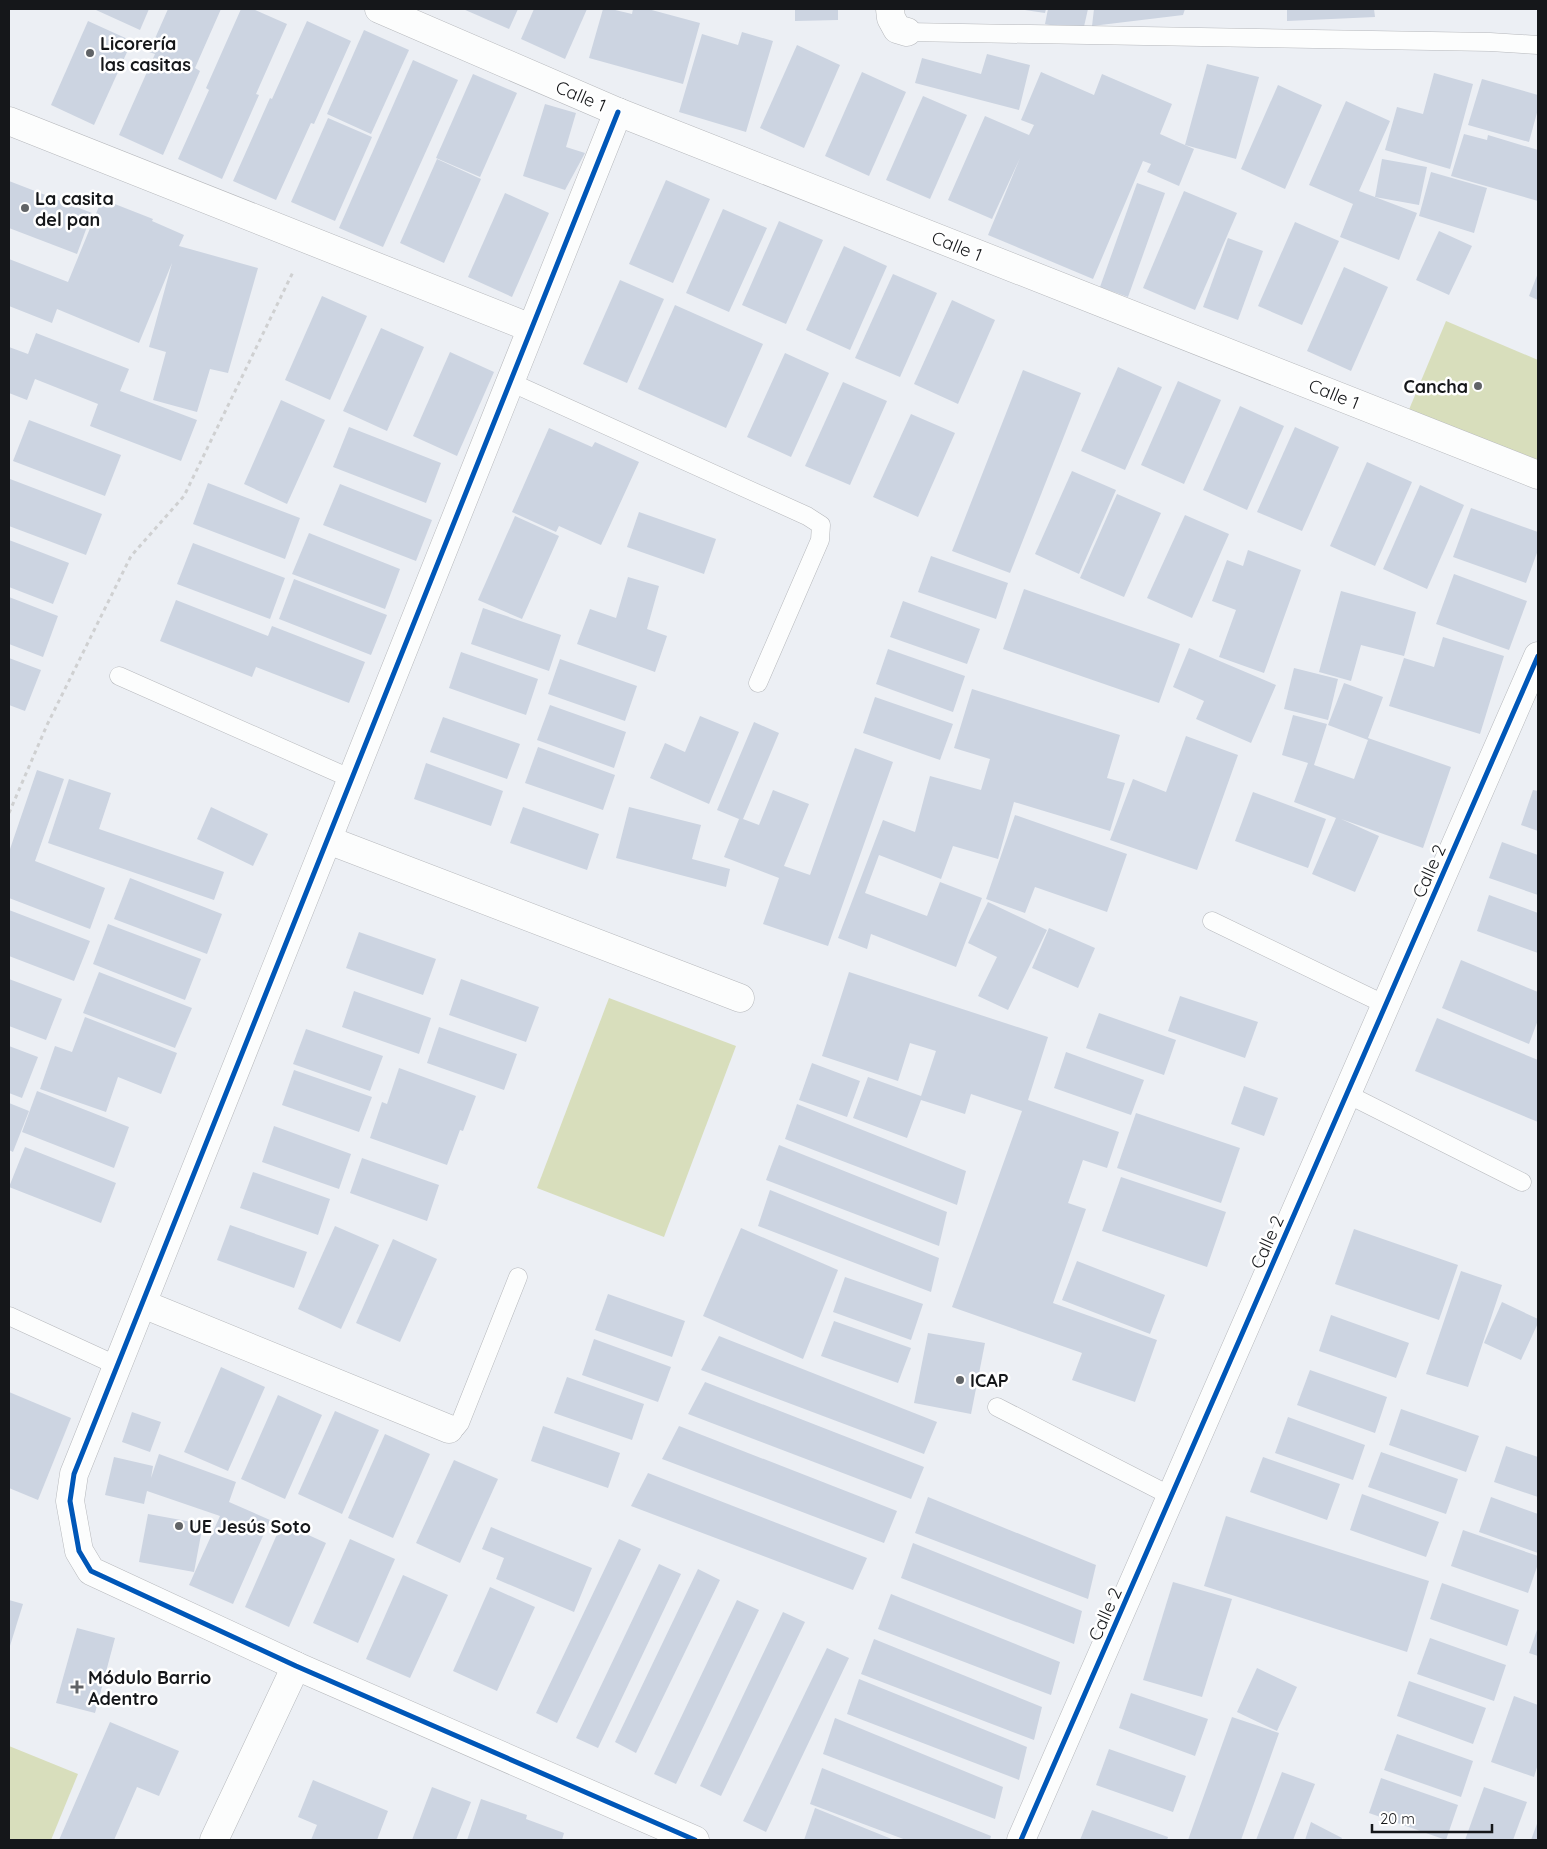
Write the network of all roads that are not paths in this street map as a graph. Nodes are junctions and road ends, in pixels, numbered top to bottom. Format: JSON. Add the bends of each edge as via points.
{"nodes":[{"id":1,"x":379,"y":9,"type":"edge"},
{"id":2,"x":890,"y":9,"type":"edge"},
{"id":3,"x":907,"y":32,"type":"joint"},
{"id":4,"x":1538,"y":45,"type":"edge"},
{"id":5,"x":618,"y":112,"type":"junction"},
{"id":6,"x":9,"y":121,"type":"edge"},
{"id":7,"x":531,"y":328,"type":"junction"},
{"id":8,"x":510,"y":382,"type":"junction"},
{"id":9,"x":1538,"y":475,"type":"edge"},
{"id":10,"x":1538,"y":656,"type":"edge"},
{"id":11,"x":119,"y":676,"type":"dead end"},
{"id":12,"x":758,"y":683,"type":"dead end"},
{"id":13,"x":352,"y":779,"type":"junction"},
{"id":14,"x":328,"y":840,"type":"junction"},
{"id":15,"x":1212,"y":921,"type":"dead end"},
{"id":16,"x":740,"y":998,"type":"dead end"},
{"id":17,"x":1386,"y":1005,"type":"junction"},
{"id":18,"x":1347,"y":1094,"type":"junction"},
{"id":19,"x":1522,"y":1182,"type":"dead end"},
{"id":20,"x":518,"y":1277,"type":"dead end"},
{"id":21,"x":143,"y":1304,"type":"junction"},
{"id":22,"x":9,"y":1316,"type":"edge"},
{"id":23,"x":118,"y":1366,"type":"junction"},
{"id":24,"x":997,"y":1407,"type":"dead end"},
{"id":25,"x":449,"y":1429,"type":"joint"},
{"id":26,"x":1171,"y":1496,"type":"junction"},
{"id":27,"x":296,"y":1666,"type":"junction"},
{"id":28,"x":214,"y":1840,"type":"edge"},
{"id":29,"x":695,"y":1840,"type":"edge"},
{"id":30,"x":1021,"y":1840,"type":"edge"}],
"edges":[{"from":1,"to":5,"type":"street","name":"Calle 1"},
{"from":2,"to":3,"type":"street","via":[[897,29]]},
{"from":3,"to":4,"type":"lane"},
{"from":5,"to":7,"type":"street"},
{"from":5,"to":9,"type":"street","name":"Calle 1"},
{"from":6,"to":7,"type":"street"},
{"from":7,"to":8,"type":"street"},
{"from":8,"to":12,"type":"lane","via":[[821,525],[820,540]]},
{"from":8,"to":13,"type":"street"},
{"from":10,"to":17,"type":"street","name":"Calle 2"},
{"from":11,"to":13,"type":"lane"},
{"from":13,"to":14,"type":"street"},
{"from":14,"to":16,"type":"street"},
{"from":14,"to":21,"type":"street"},
{"from":15,"to":17,"type":"lane"},
{"from":17,"to":18,"type":"street","name":"Calle 2"},
{"from":18,"to":19,"type":"lane"},
{"from":18,"to":26,"type":"street","name":"Calle 2"},
{"from":20,"to":25,"type":"lane","via":[[460,1423]]},
{"from":21,"to":23,"type":"street"},
{"from":21,"to":25,"type":"street"},
{"from":22,"to":23,"type":"lane"},
{"from":23,"to":27,"type":"street","via":[[72,1483],[70,1501],[79,1551],[91,1571]]},
{"from":24,"to":26,"type":"lane"},
{"from":26,"to":30,"type":"street","name":"Calle 2"},
{"from":27,"to":28,"type":"street"},
{"from":27,"to":29,"type":"street"}]}
